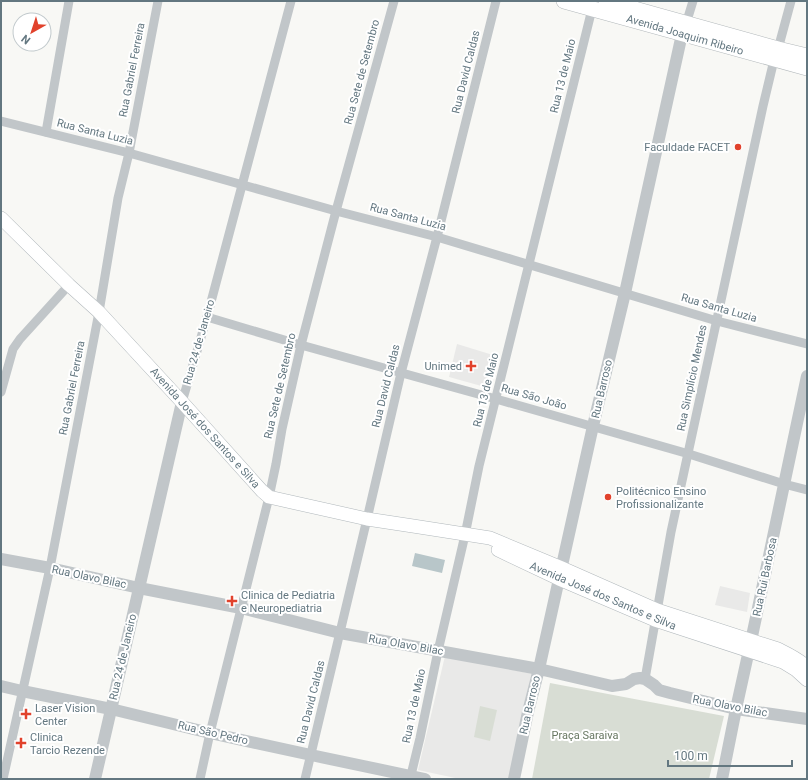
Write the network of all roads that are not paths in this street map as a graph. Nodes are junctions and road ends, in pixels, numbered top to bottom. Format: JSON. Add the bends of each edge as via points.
{"nodes":[{"id":1,"x":69,"y":1,"type":"edge"},
{"id":2,"x":158,"y":1,"type":"edge"},
{"id":3,"x":291,"y":1,"type":"edge"},
{"id":4,"x":394,"y":1,"type":"edge"},
{"id":5,"x":496,"y":1,"type":"edge"},
{"id":6,"x":564,"y":1,"type":"edge"},
{"id":7,"x":606,"y":1,"type":"edge"},
{"id":8,"x":693,"y":1,"type":"edge"},
{"id":9,"x":791,"y":1,"type":"edge"},
{"id":10,"x":593,"y":5,"type":"edge"},
{"id":11,"x":684,"y":29,"type":"junction"},
{"id":12,"x":776,"y":55,"type":"junction"},
{"id":13,"x":807,"y":56,"type":"edge"},
{"id":14,"x":807,"y":68,"type":"edge"},
{"id":15,"x":1,"y":120,"type":"edge"},
{"id":16,"x":46,"y":132,"type":"junction"},
{"id":17,"x":129,"y":153,"type":"junction"},
{"id":18,"x":242,"y":184,"type":"junction"},
{"id":19,"x":336,"y":211,"type":"junction"},
{"id":20,"x":1,"y":218,"type":"edge"},
{"id":21,"x":437,"y":237,"type":"junction"},
{"id":22,"x":529,"y":264,"type":"junction"},
{"id":23,"x":69,"y":285,"type":"junction"},
{"id":24,"x":625,"y":293,"type":"junction"},
{"id":25,"x":99,"y":312,"type":"junction"},
{"id":26,"x":207,"y":317,"type":"junction"},
{"id":27,"x":717,"y":321,"type":"junction"},
{"id":28,"x":807,"y":344,"type":"edge"},
{"id":29,"x":301,"y":345,"type":"junction"},
{"id":30,"x":401,"y":373,"type":"junction"},
{"id":31,"x":807,"y":376,"type":"edge"},
{"id":32,"x":1,"y":392,"type":"edge"},
{"id":33,"x":496,"y":399,"type":"junction"},
{"id":34,"x":182,"y":402,"type":"junction"},
{"id":35,"x":593,"y":426,"type":"junction"},
{"id":36,"x":689,"y":454,"type":"junction"},
{"id":37,"x":784,"y":484,"type":"junction"},
{"id":38,"x":807,"y":490,"type":"edge"},
{"id":39,"x":269,"y":496,"type":"junction"},
{"id":40,"x":367,"y":520,"type":"junction"},
{"id":41,"x":465,"y":535,"type":"junction"},
{"id":42,"x":1,"y":559,"type":"edge"},
{"id":43,"x":50,"y":568,"type":"junction"},
{"id":44,"x":560,"y":574,"type":"junction"},
{"id":45,"x":138,"y":588,"type":"junction"},
{"id":46,"x":241,"y":608,"type":"junction"},
{"id":47,"x":656,"y":615,"type":"junction"},
{"id":48,"x":340,"y":633,"type":"junction"},
{"id":49,"x":750,"y":646,"type":"junction"},
{"id":50,"x":438,"y":651,"type":"junction"},
{"id":51,"x":807,"y":667,"type":"edge"},
{"id":52,"x":539,"y":669,"type":"junction"},
{"id":53,"x":645,"y":679,"type":"junction"},
{"id":54,"x":807,"y":680,"type":"edge"},
{"id":55,"x":1,"y":686,"type":"edge"},
{"id":56,"x":22,"y":691,"type":"junction"},
{"id":57,"x":111,"y":709,"type":"junction"},
{"id":58,"x":736,"y":709,"type":"junction"},
{"id":59,"x":807,"y":719,"type":"edge"},
{"id":60,"x":210,"y":733,"type":"junction"},
{"id":61,"x":311,"y":755,"type":"junction"},
{"id":62,"x":410,"y":778,"type":"edge"},
{"id":63,"x":3,"y":779,"type":"edge"},
{"id":64,"x":95,"y":779,"type":"edge"},
{"id":65,"x":200,"y":779,"type":"edge"},
{"id":66,"x":305,"y":779,"type":"edge"},
{"id":67,"x":425,"y":779,"type":"edge"},
{"id":68,"x":514,"y":779,"type":"edge"},
{"id":69,"x":722,"y":779,"type":"edge"}],
"edges":[{"from":1,"to":16,"type":"street"},
{"from":2,"to":17,"type":"street","name":"Rua Gabriel Ferreira"},
{"from":3,"to":18,"type":"street","name":"Rua 24 de Janeiro"},
{"from":4,"to":19,"type":"street","name":"Rua Sete de Setembro"},
{"from":5,"to":21,"type":"street","name":"Rua David Caldas"},
{"from":6,"to":10,"type":"main road","name":"Avenida Joaquim Ribeiro"},
{"from":7,"to":11,"type":"main road","name":"Avenida Joaquim Ribeiro"},
{"from":8,"to":11,"type":"street","name":"Rua Barroso"},
{"from":9,"to":12,"type":"street","name":"Rua Simplício Mendes"},
{"from":10,"to":11,"type":"main road","name":"Avenida Joaquim Ribeiro"},
{"from":10,"to":22,"type":"street","name":"Rua 13 de Maio"},
{"from":11,"to":12,"type":"main road","name":"Avenida Joaquim Ribeiro"},
{"from":11,"to":24,"type":"street","name":"Rua Barroso"},
{"from":12,"to":13,"type":"main road","name":"Avenida Joaquim Ribeiro"},
{"from":12,"to":14,"type":"main road","name":"Avenida Joaquim Ribeiro"},
{"from":12,"to":27,"type":"street","name":"Rua Simplício Mendes"},
{"from":15,"to":16,"type":"street","name":"Rua Santa Luzia"},
{"from":16,"to":17,"type":"street","name":"Rua Santa Luzia"},
{"from":17,"to":18,"type":"street","name":"Rua Santa Luzia"},
{"from":17,"to":25,"type":"street","name":"Rua Gabriel Ferreira","via":[[118,198]]},
{"from":18,"to":19,"type":"street","name":"Rua Santa Luzia"},
{"from":18,"to":26,"type":"street","name":"Rua 24 de Janeiro"},
{"from":19,"to":21,"type":"street","name":"Rua Santa Luzia"},
{"from":19,"to":29,"type":"street","name":"Rua Sete de Setembro"},
{"from":20,"to":23,"type":"main road","name":"Avenida José dos Santos e Silva"},
{"from":21,"to":22,"type":"street","name":"Rua Santa Luzia"},
{"from":21,"to":30,"type":"street","name":"Rua David Caldas"},
{"from":22,"to":24,"type":"street","name":"Rua Santa Luzia"},
{"from":22,"to":33,"type":"street","name":"Rua 13 de Maio"},
{"from":23,"to":25,"type":"main road","name":"Avenida José dos Santos e Silva"},
{"from":23,"to":32,"type":"street","via":[[13,349]]},
{"from":24,"to":27,"type":"street","name":"Rua Santa Luzia"},
{"from":24,"to":35,"type":"street","name":"Rua Barroso"},
{"from":25,"to":34,"type":"main road","name":"Avenida José dos Santos e Silva"},
{"from":25,"to":43,"type":"street","name":"Rua Gabriel Ferreira"},
{"from":26,"to":29,"type":"street","name":"Rua São João"},
{"from":26,"to":34,"type":"street","name":"Rua 24 de Janeiro"},
{"from":27,"to":28,"type":"street","name":"Rua Santa Luzia"},
{"from":27,"to":36,"type":"street","name":"Rua Simplício Mendes"},
{"from":29,"to":30,"type":"street","name":"Rua São João"},
{"from":29,"to":39,"type":"street","name":"Rua Sete de Setembro"},
{"from":30,"to":33,"type":"street","name":"Rua São João"},
{"from":30,"to":40,"type":"street","name":"Rua David Caldas"},
{"from":31,"to":37,"type":"street","name":"Rua Rui Barbosa"},
{"from":33,"to":35,"type":"street","name":"Rua São João"},
{"from":33,"to":41,"type":"street","name":"Rua 13 de Maio"},
{"from":34,"to":39,"type":"main road","name":"Avenida José dos Santos e Silva"},
{"from":34,"to":45,"type":"street","name":"Rua 24 de Janeiro"},
{"from":35,"to":36,"type":"street","name":"Rua São João"},
{"from":35,"to":44,"type":"street","name":"Rua Barroso"},
{"from":36,"to":37,"type":"street","name":"Rua São João"},
{"from":36,"to":47,"type":"street","name":"Rua Simplício Mendes"},
{"from":37,"to":38,"type":"street","name":"Rua São João"},
{"from":37,"to":49,"type":"street","name":"Rua Rui Barbosa"},
{"from":39,"to":40,"type":"main road","name":"Avenida José dos Santos e Silva"},
{"from":39,"to":46,"type":"street","name":"Rua Sete de Setembro"},
{"from":40,"to":41,"type":"main road","name":"Avenida José dos Santos e Silva"},
{"from":40,"to":48,"type":"street","name":"Rua David Caldas"},
{"from":41,"to":44,"type":"main road","name":"Avenida José dos Santos e Silva","via":[[490,538]]},
{"from":41,"to":50,"type":"street","name":"Rua 13 de Maio"},
{"from":42,"to":43,"type":"street","name":"Rua Olavo Bilac"},
{"from":43,"to":45,"type":"street","name":"Rua Olavo Bilac"},
{"from":43,"to":56,"type":"street","name":"Rua Gabriel Ferreira"},
{"from":44,"to":47,"type":"main road","name":"Avenida José dos Santos e Silva"},
{"from":44,"to":52,"type":"street","name":"Rua Barroso"},
{"from":45,"to":46,"type":"street","name":"Rua Olavo Bilac"},
{"from":45,"to":57,"type":"street","name":"Rua 24 de Janeiro"},
{"from":46,"to":48,"type":"street","name":"Rua Olavo Bilac"},
{"from":46,"to":60,"type":"street","name":"Rua Sete de Setembro"},
{"from":47,"to":49,"type":"main road","name":"Avenida José dos Santos e Silva"},
{"from":47,"to":53,"type":"street","name":"Rua Simplício Mendes"},
{"from":48,"to":50,"type":"street","name":"Rua Olavo Bilac"},
{"from":48,"to":61,"type":"street","name":"Rua David Caldas"},
{"from":49,"to":51,"type":"main road","name":"Avenida José dos Santos e Silva","via":[[778,649]]},
{"from":49,"to":54,"type":"main road","name":"Avenida José dos Santos e Silva","via":[[783,662]]},
{"from":49,"to":58,"type":"street","name":"Rua Rui Barbosa"},
{"from":50,"to":52,"type":"street","name":"Rua Olavo Bilac"},
{"from":50,"to":62,"type":"street","name":"Rua 13 de Maio"},
{"from":52,"to":53,"type":"street","name":"Rua Olavo Bilac","via":[[612,686],[626,684],[634,679]]},
{"from":52,"to":68,"type":"street","name":"Rua Barroso"},
{"from":53,"to":58,"type":"street","name":"Rua Olavo Bilac","via":[[659,690]]},
{"from":55,"to":56,"type":"street","name":"Rua São Pedro"},
{"from":56,"to":57,"type":"street","name":"Rua São Pedro"},
{"from":56,"to":63,"type":"street","name":"Rua Gabriel Ferreira"},
{"from":57,"to":60,"type":"street","name":"Rua São Pedro"},
{"from":57,"to":64,"type":"street","name":"Rua 24 de Janeiro"},
{"from":58,"to":59,"type":"street","name":"Rua Olavo Bilac"},
{"from":58,"to":69,"type":"street","name":"Rua Rui Barbosa"},
{"from":60,"to":61,"type":"street","name":"Rua São Pedro"},
{"from":60,"to":65,"type":"street","name":"Rua Sete de Setembro"},
{"from":61,"to":62,"type":"street","name":"Rua São Pedro"},
{"from":61,"to":66,"type":"street","name":"Rua David Caldas"},
{"from":62,"to":67,"type":"street","name":"Rua São Pedro"}]}
